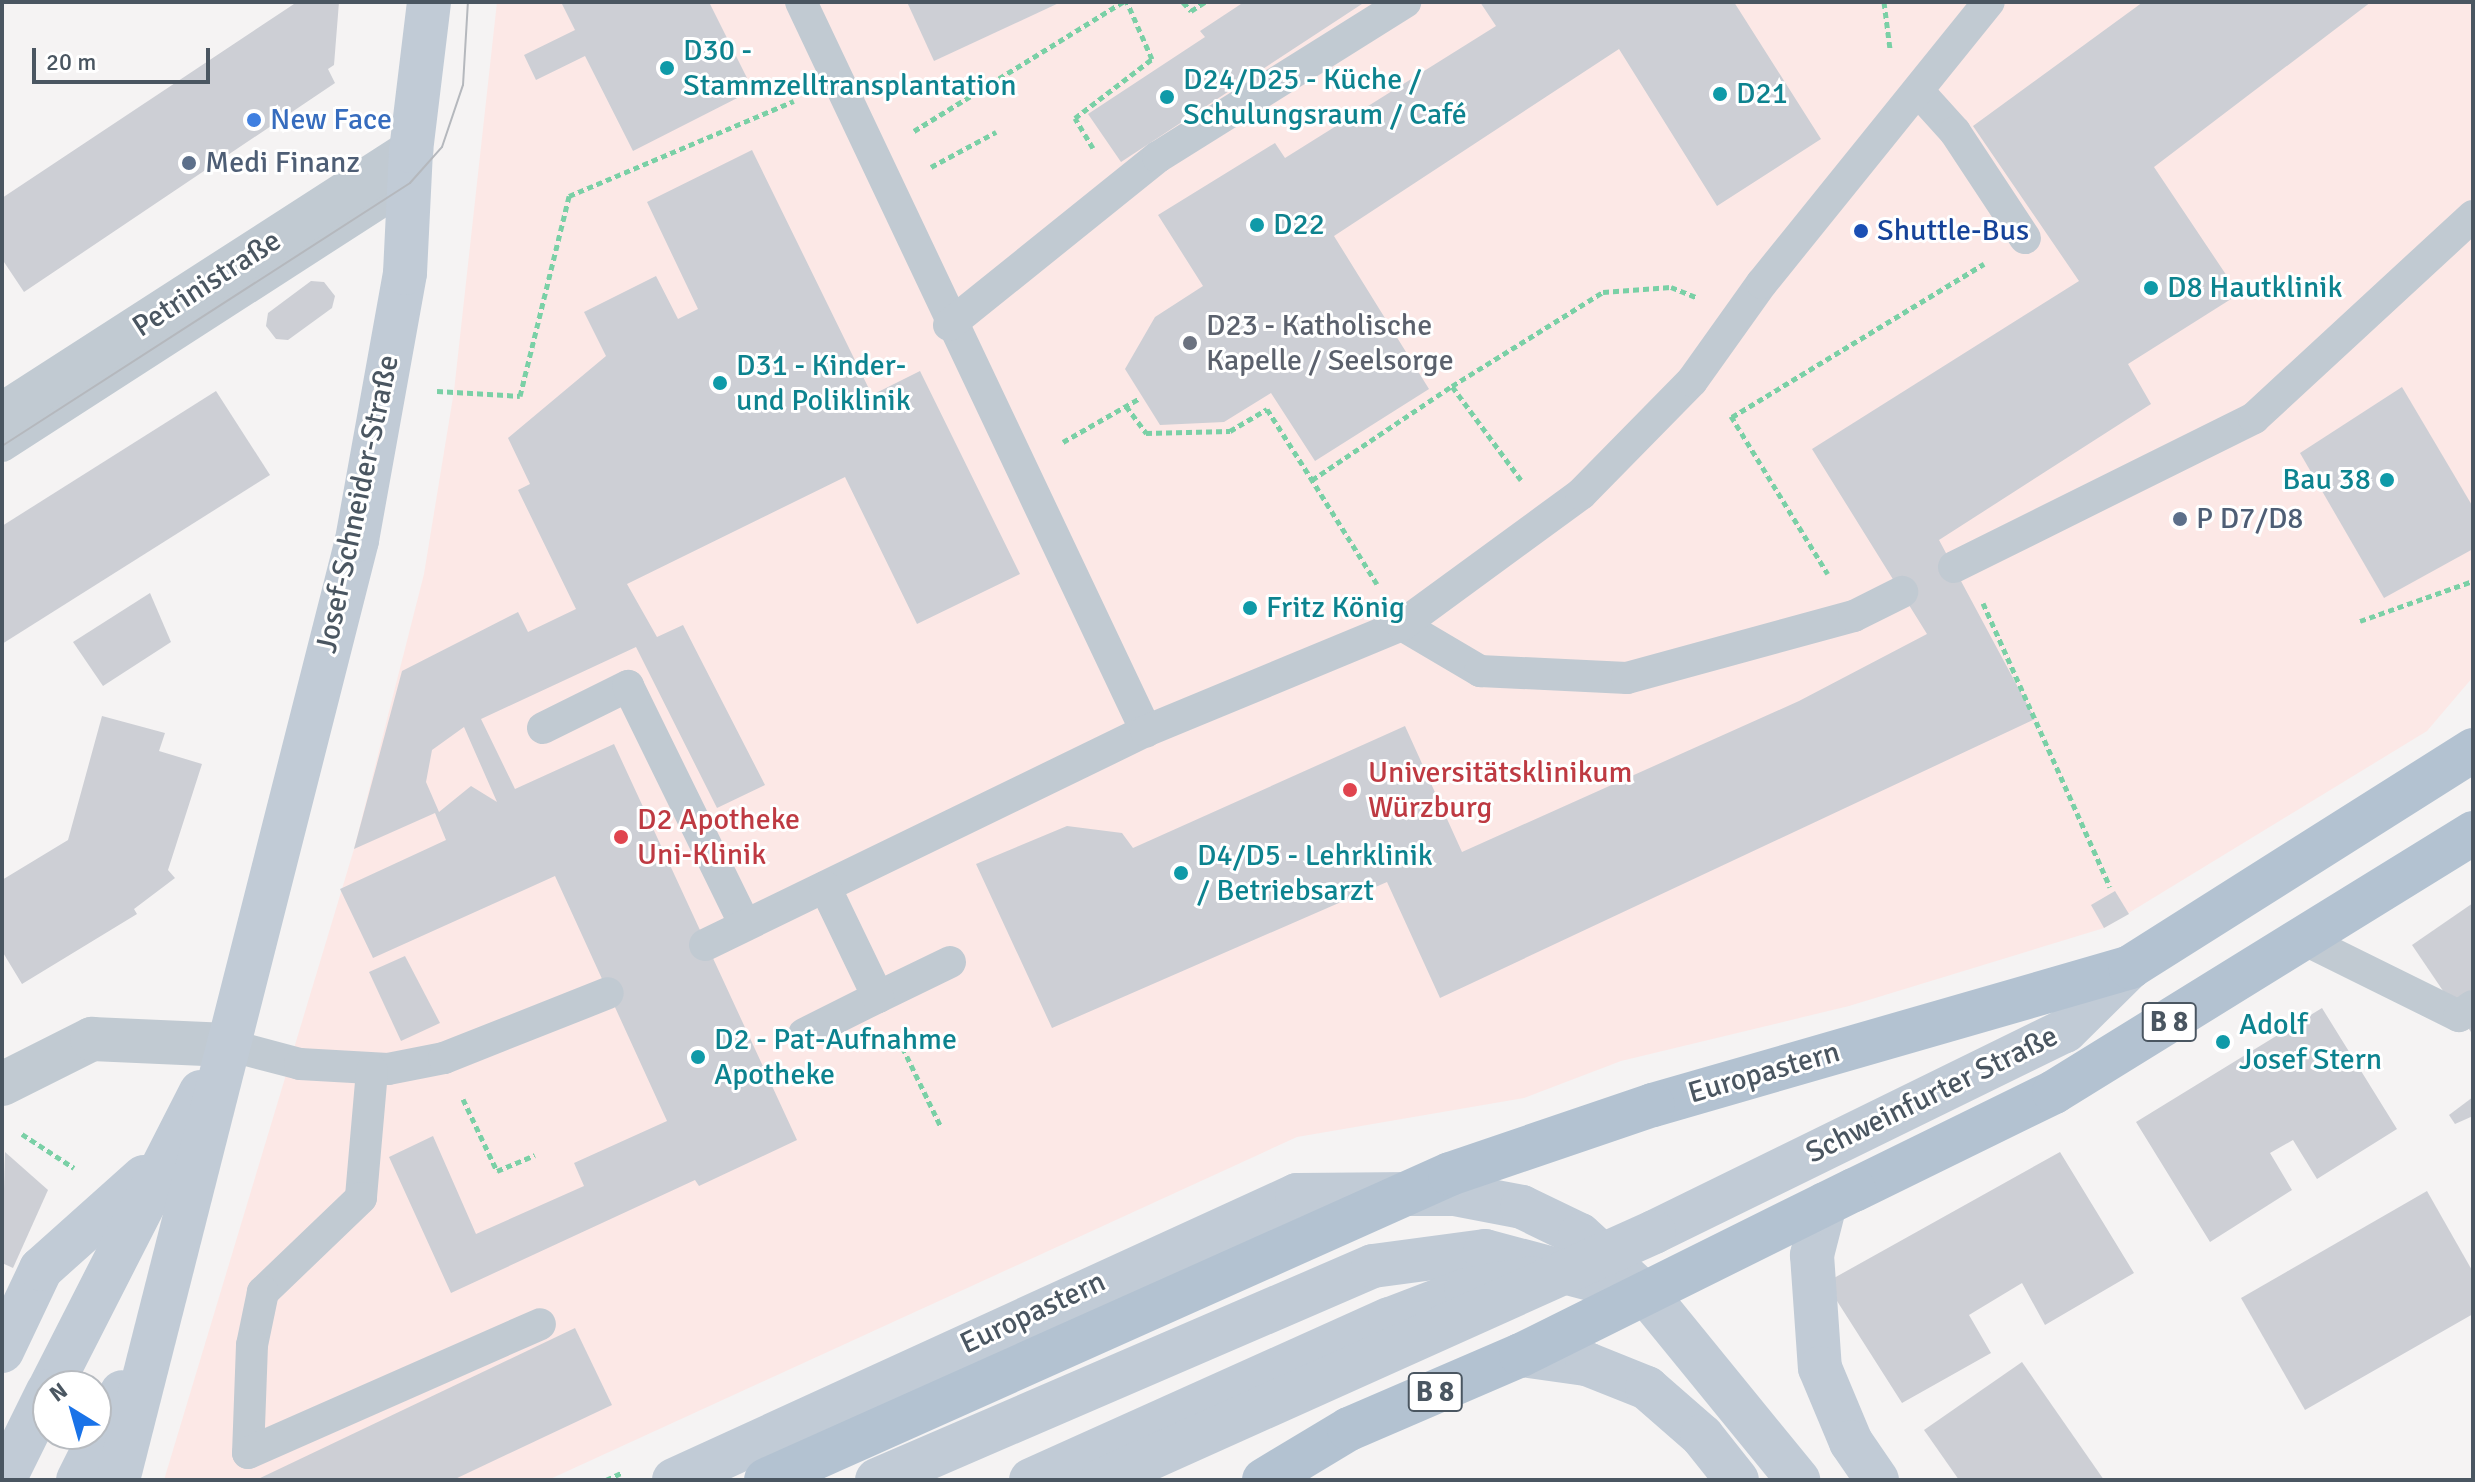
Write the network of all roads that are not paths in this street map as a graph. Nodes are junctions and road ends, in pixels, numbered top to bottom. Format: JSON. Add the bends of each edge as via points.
{"nodes":[{"id":1,"x":429,"y":2,"type":"edge"},
{"id":2,"x":801,"y":2,"type":"edge"},
{"id":3,"x":1405,"y":2,"type":"edge"},
{"id":4,"x":1989,"y":2,"type":"edge"},
{"id":5,"x":1918,"y":91,"type":"junction"},
{"id":6,"x":410,"y":167,"type":"junction"},
{"id":7,"x":2473,"y":216,"type":"edge"},
{"id":8,"x":2025,"y":238,"type":"road end"},
{"id":9,"x":949,"y":325,"type":"junction"},
{"id":10,"x":2,"y":415,"type":"edge"},
{"id":11,"x":2,"y":446,"type":"edge"},
{"id":12,"x":1954,"y":567,"type":"dead end"},
{"id":13,"x":1902,"y":592,"type":"dead end"},
{"id":14,"x":1402,"y":625,"type":"junction"},
{"id":15,"x":543,"y":728,"type":"dead end"},
{"id":16,"x":1146,"y":731,"type":"junction"},
{"id":17,"x":2473,"y":750,"type":"edge"},
{"id":18,"x":2473,"y":833,"type":"edge"},
{"id":19,"x":825,"y":887,"type":"junction"},
{"id":20,"x":745,"y":925,"type":"junction"},
{"id":21,"x":2303,"y":939,"type":"junction"},
{"id":22,"x":705,"y":945,"type":"dead end"},
{"id":23,"x":950,"y":962,"type":"dead end"},
{"id":24,"x":2130,"y":967,"type":"junction"},
{"id":25,"x":608,"y":993,"type":"dead end"},
{"id":26,"x":878,"y":997,"type":"junction"},
{"id":27,"x":2473,"y":1006,"type":"edge"},
{"id":28,"x":804,"y":1034,"type":"dead end"},
{"id":29,"x":228,"y":1045,"type":"junction"},
{"id":30,"x":372,"y":1071,"type":"junction"},
{"id":31,"x":2,"y":1084,"type":"edge"},
{"id":32,"x":164,"y":1159,"type":"junction"},
{"id":33,"x":1840,"y":1197,"type":"junction"},
{"id":34,"x":1570,"y":1271,"type":"junction"},
{"id":35,"x":169,"y":1296,"type":"junction"},
{"id":36,"x":1653,"y":1302,"type":"junction"},
{"id":37,"x":540,"y":1324,"type":"dead end"},
{"id":38,"x":2,"y":1351,"type":"edge"},
{"id":39,"x":1521,"y":1355,"type":"junction"},
{"id":40,"x":58,"y":1370,"type":"edge"},
{"id":41,"x":32,"y":1423,"type":"edge"},
{"id":42,"x":1349,"y":1429,"type":"junction"},
{"id":43,"x":4,"y":1480,"type":"edge"},
{"id":44,"x":78,"y":1480,"type":"edge"},
{"id":45,"x":118,"y":1480,"type":"edge"},
{"id":46,"x":674,"y":1480,"type":"edge"},
{"id":47,"x":766,"y":1480,"type":"edge"},
{"id":48,"x":877,"y":1480,"type":"edge"},
{"id":49,"x":1031,"y":1480,"type":"edge"},
{"id":50,"x":1102,"y":1480,"type":"edge"},
{"id":51,"x":1236,"y":1480,"type":"edge"},
{"id":52,"x":1264,"y":1480,"type":"edge"},
{"id":53,"x":1737,"y":1480,"type":"edge"},
{"id":54,"x":1798,"y":1480,"type":"edge"},
{"id":55,"x":1877,"y":1480,"type":"edge"}],
"edges":[{"from":1,"to":6,"type":"street","name":"Josef-Schneider-Straße"},
{"from":2,"to":9,"type":"lane"},
{"from":3,"to":9,"type":"lane","via":[[1158,157]]},
{"from":4,"to":5,"type":"lane"},
{"from":5,"to":8,"type":"lane","via":[[1955,132]]},
{"from":5,"to":14,"type":"lane","via":[[1692,381],[1581,494]]},
{"from":6,"to":10,"type":"street","name":"Petrinistraße"},
{"from":6,"to":11,"type":"lane","name":"Petrinistraße"},
{"from":6,"to":29,"type":"street","name":"Josef-Schneider-Straße","via":[[407,261],[357,540]]},
{"from":7,"to":12,"type":"lane","via":[[2254,418]]},
{"from":9,"to":16,"type":"lane"},
{"from":13,"to":14,"type":"lane","via":[[1854,616],[1627,678],[1480,671]]},
{"from":14,"to":16,"type":"lane"},
{"from":15,"to":20,"type":"lane","via":[[628,686]]},
{"from":16,"to":19,"type":"lane"},
{"from":17,"to":24,"type":"main road","name":"Schweinfurter Straße","number":"B 8"},
{"from":18,"to":21,"type":"main road","name":"Schweinfurter Straße","number":"B 8"},
{"from":19,"to":20,"type":"lane"},
{"from":19,"to":26,"type":"lane"},
{"from":20,"to":22,"type":"lane"},
{"from":21,"to":27,"type":"lane","via":[[2459,1016]]},
{"from":21,"to":33,"type":"main road","name":"Schweinfurter Straße","number":"B 8","via":[[2054,1092]]},
{"from":23,"to":26,"type":"lane"},
{"from":24,"to":47,"type":"main road","name":"Europastern","bridge":true,"via":[[1653,1105],[1450,1174]]},
{"from":24,"to":50,"type":"street","name":"Schweinfurter Straße","number":"B 8","bridge":true,"via":[[2065,1031],[1654,1232]]},
{"from":25,"to":30,"type":"lane","via":[[444,1058]]},
{"from":26,"to":28,"type":"lane"},
{"from":29,"to":30,"type":"lane","via":[[300,1064]]},
{"from":29,"to":31,"type":"street","via":[[92,1039]]},
{"from":29,"to":32,"type":"street","name":"Josef-Schneider-Straße"},
{"from":29,"to":35,"type":"street","name":"Josef-Schneider-Straße"},
{"from":30,"to":37,"type":"lane","via":[[361,1198],[263,1292],[252,1345],[248,1453]]},
{"from":32,"to":38,"type":"street","name":"Josef-Schneider-Straße","via":[[41,1269]]},
{"from":32,"to":40,"type":"street","name":"Josef-Schneider-Straße"},
{"from":33,"to":39,"type":"main road","number":"B 8","bridge":true},
{"from":33,"to":55,"type":"street","via":[[1812,1255],[1820,1368],[1851,1442]]},
{"from":34,"to":36,"type":"street","name":"Europastern"},
{"from":34,"to":48,"type":"street","name":"Europastern","via":[[1485,1251],[1373,1266]]},
{"from":34,"to":49,"type":"street","via":[[1466,1290],[1390,1319]]},
{"from":35,"to":44,"type":"street"},
{"from":35,"to":45,"type":"street"},
{"from":36,"to":46,"type":"street","name":"Europastern","via":[[1580,1235],[1522,1207],[1454,1194],[1297,1195]]},
{"from":36,"to":54,"type":"street","name":"Europastern"},
{"from":39,"to":42,"type":"main road","number":"B 8"},
{"from":39,"to":53,"type":"street","via":[[1587,1364],[1647,1388],[1702,1436]]},
{"from":41,"to":43,"type":"street"},
{"from":42,"to":51,"type":"street","number":"B 8"},
{"from":42,"to":52,"type":"main road"}]}
